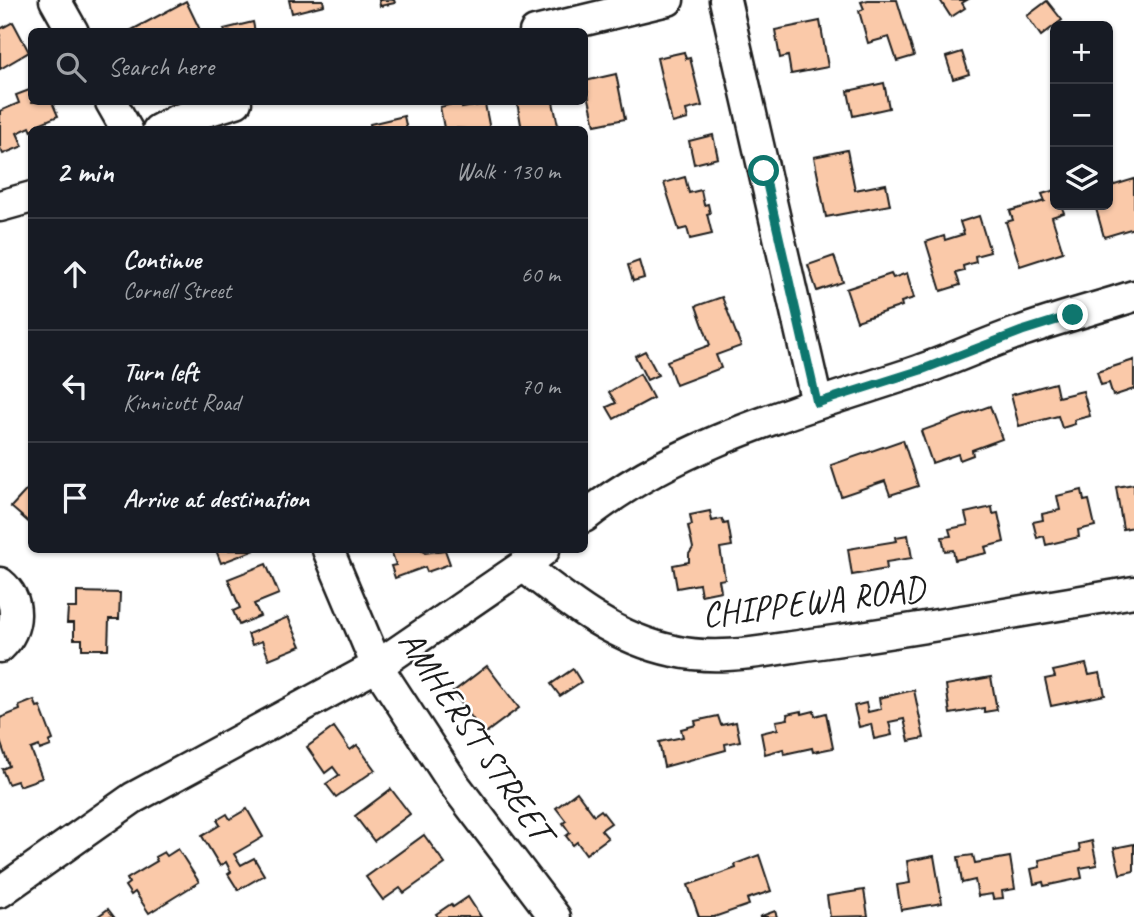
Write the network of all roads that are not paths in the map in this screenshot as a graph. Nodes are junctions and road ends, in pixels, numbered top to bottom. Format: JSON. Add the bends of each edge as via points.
{"nodes":[{"id":1,"x":55,"y":0,"type":"edge"},
{"id":2,"x":668,"y":0,"type":"edge"},
{"id":3,"x":725,"y":0,"type":"edge"},
{"id":4,"x":71,"y":28,"type":"edge"},
{"id":5,"x":552,"y":28,"type":"edge"},
{"id":6,"x":113,"y":105,"type":"edge"},
{"id":7,"x":226,"y":105,"type":"edge"},
{"id":8,"x":125,"y":126,"type":"edge"},
{"id":9,"x":166,"y":126,"type":"edge"},
{"id":10,"x":28,"y":198,"type":"edge"},
{"id":11,"x":0,"y":206,"type":"edge"},
{"id":12,"x":1134,"y":296,"type":"edge"},
{"id":13,"x":817,"y":403,"type":"junction"},
{"id":14,"x":588,"y":514,"type":"edge"},
{"id":15,"x":329,"y":553,"type":"edge"},
{"id":16,"x":534,"y":558,"type":"edge"},
{"id":17,"x":0,"y":583,"type":"edge"},
{"id":18,"x":1134,"y":592,"type":"edge"},
{"id":19,"x":0,"y":647,"type":"edge"},
{"id":20,"x":377,"y":666,"type":"junction"},
{"id":21,"x":0,"y":892,"type":"edge"},
{"id":22,"x":555,"y":917,"type":"edge"}],
"edges":[{"from":1,"to":4,"type":"street"},
{"from":2,"to":5,"type":"street"},
{"from":3,"to":13,"type":"street"},
{"from":6,"to":8,"type":"street"},
{"from":7,"to":9,"type":"street"},
{"from":10,"to":11,"type":"street"},
{"from":12,"to":13,"type":"street"},
{"from":13,"to":14,"type":"street","via":[[671,462],[613,494]]},
{"from":15,"to":20,"type":"street","name":"AMHERST STREET"},
{"from":16,"to":18,"type":"street","name":"CHIPPEWA ROAD","via":[[580,611],[631,638],[674,652],[717,657]]},
{"from":16,"to":20,"type":"street"},
{"from":17,"to":19,"type":"street","via":[[16,612],[12,632]]},
{"from":20,"to":21,"type":"street","via":[[133,798]]},
{"from":20,"to":22,"type":"street","name":"AMHERST STREET","via":[[454,784]]}]}
